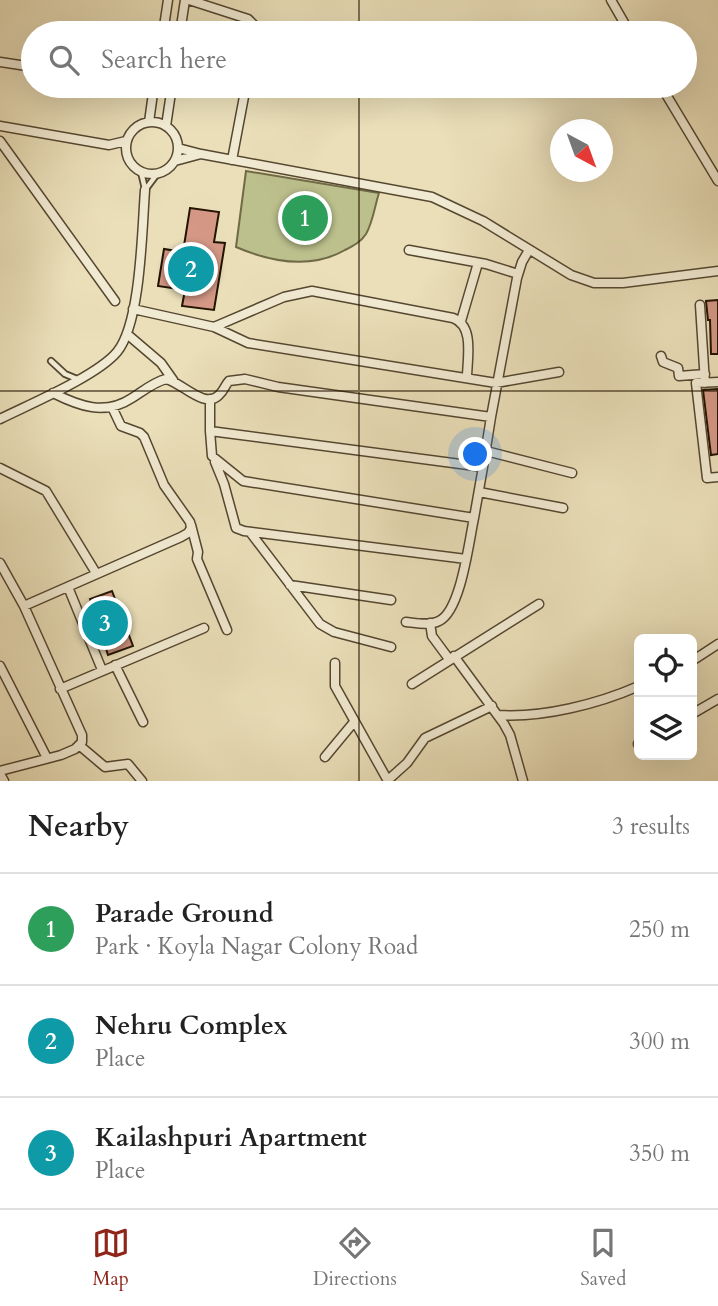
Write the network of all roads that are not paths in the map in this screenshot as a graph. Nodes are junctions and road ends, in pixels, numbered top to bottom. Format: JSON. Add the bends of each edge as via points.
{"nodes":[{"id":1,"x":165,"y":0,"type":"edge"},
{"id":2,"x":187,"y":0,"type":"edge"},
{"id":3,"x":611,"y":0,"type":"edge"},
{"id":4,"x":208,"y":2,"type":"edge"},
{"id":5,"x":164,"y":21,"type":"edge"},
{"id":6,"x":183,"y":21,"type":"edge"},
{"id":7,"x":250,"y":21,"type":"edge"},
{"id":8,"x":624,"y":21,"type":"edge"},
{"id":9,"x":0,"y":62,"type":"edge"},
{"id":10,"x":21,"y":65,"type":"edge"},
{"id":11,"x":153,"y":98,"type":"edge"},
{"id":12,"x":170,"y":98,"type":"edge"},
{"id":13,"x":244,"y":98,"type":"edge"},
{"id":14,"x":668,"y":98,"type":"edge"},
{"id":15,"x":149,"y":122,"type":"junction"},
{"id":16,"x":0,"y":126,"type":"edge"},
{"id":17,"x":166,"y":126,"type":"junction"},
{"id":18,"x":0,"y":141,"type":"edge"},
{"id":19,"x":127,"y":141,"type":"junction"},
{"id":20,"x":110,"y":145,"type":"junction"},
{"id":21,"x":178,"y":148,"type":"junction"},
{"id":22,"x":201,"y":154,"type":"junction"},
{"id":23,"x":126,"y":156,"type":"junction"},
{"id":24,"x":232,"y":160,"type":"junction"},
{"id":25,"x":175,"y":162,"type":"junction"},
{"id":26,"x":141,"y":173,"type":"junction"},
{"id":27,"x":157,"y":174,"type":"junction"},
{"id":28,"x":718,"y":181,"type":"edge"},
{"id":29,"x":145,"y":190,"type":"junction"},
{"id":30,"x":409,"y":250,"type":"dead end"},
{"id":31,"x":529,"y":250,"type":"junction"},
{"id":32,"x":478,"y":263,"type":"junction"},
{"id":33,"x":718,"y":271,"type":"edge"},
{"id":34,"x":518,"y":274,"type":"junction"},
{"id":35,"x":115,"y":301,"type":"dead end"},
{"id":36,"x":700,"y":305,"type":"dead end"},
{"id":37,"x":132,"y":309,"type":"junction"},
{"id":38,"x":461,"y":321,"type":"junction"},
{"id":39,"x":215,"y":327,"type":"junction"},
{"id":40,"x":127,"y":334,"type":"junction"},
{"id":41,"x":661,"y":356,"type":"dead end"},
{"id":42,"x":51,"y":361,"type":"dead end"},
{"id":43,"x":559,"y":372,"type":"dead end"},
{"id":44,"x":65,"y":374,"type":"junction"},
{"id":45,"x":467,"y":378,"type":"junction"},
{"id":46,"x":705,"y":378,"type":"junction"},
{"id":47,"x":78,"y":379,"type":"junction"},
{"id":48,"x":173,"y":380,"type":"junction"},
{"id":49,"x":718,"y":382,"type":"edge"},
{"id":50,"x":496,"y":383,"type":"junction"},
{"id":51,"x":66,"y":386,"type":"junction"},
{"id":52,"x":53,"y":393,"type":"junction"},
{"id":53,"x":210,"y":399,"type":"junction"},
{"id":54,"x":112,"y":407,"type":"junction"},
{"id":55,"x":491,"y":417,"type":"junction"},
{"id":56,"x":0,"y":419,"type":"edge"},
{"id":57,"x":210,"y":431,"type":"junction"},
{"id":58,"x":486,"y":451,"type":"junction"},
{"id":59,"x":212,"y":456,"type":"junction"},
{"id":60,"x":483,"y":467,"type":"junction"},
{"id":61,"x":0,"y":468,"type":"edge"},
{"id":62,"x":572,"y":473,"type":"dead end"},
{"id":63,"x":718,"y":477,"type":"edge"},
{"id":64,"x":243,"y":481,"type":"junction"},
{"id":65,"x":224,"y":484,"type":"junction"},
{"id":66,"x":479,"y":492,"type":"junction"},
{"id":67,"x":563,"y":508,"type":"dead end"},
{"id":68,"x":474,"y":517,"type":"junction"},
{"id":69,"x":190,"y":522,"type":"junction"},
{"id":70,"x":250,"y":532,"type":"junction"},
{"id":71,"x":466,"y":559,"type":"junction"},
{"id":72,"x":0,"y":563,"type":"edge"},
{"id":73,"x":96,"y":573,"type":"junction"},
{"id":74,"x":290,"y":585,"type":"junction"},
{"id":75,"x":68,"y":587,"type":"junction"},
{"id":76,"x":391,"y":600,"type":"dead end"},
{"id":77,"x":538,"y":604,"type":"dead end"},
{"id":78,"x":24,"y":607,"type":"junction"},
{"id":79,"x":405,"y":622,"type":"dead end"},
{"id":80,"x":430,"y":623,"type":"junction"},
{"id":81,"x":204,"y":628,"type":"dead end"},
{"id":82,"x":227,"y":630,"type":"dead end"},
{"id":83,"x":718,"y":644,"type":"edge"},
{"id":84,"x":391,"y":647,"type":"dead end"},
{"id":85,"x":452,"y":657,"type":"junction"},
{"id":86,"x":697,"y":658,"type":"edge"},
{"id":87,"x":335,"y":663,"type":"dead end"},
{"id":88,"x":115,"y":665,"type":"junction"},
{"id":89,"x":0,"y":666,"type":"edge"},
{"id":90,"x":102,"y":670,"type":"junction"},
{"id":91,"x":412,"y":684,"type":"dead end"},
{"id":92,"x":634,"y":688,"type":"edge"},
{"id":93,"x":60,"y":689,"type":"junction"},
{"id":94,"x":718,"y":699,"type":"edge"},
{"id":95,"x":492,"y":706,"type":"junction"},
{"id":96,"x":697,"y":711,"type":"edge"},
{"id":97,"x":498,"y":715,"type":"junction"},
{"id":98,"x":143,"y":722,"type":"dead end"},
{"id":99,"x":354,"y":722,"type":"junction"},
{"id":100,"x":79,"y":745,"type":"junction"},
{"id":101,"x":326,"y":757,"type":"dead end"},
{"id":102,"x":47,"y":758,"type":"junction"},
{"id":103,"x":0,"y":773,"type":"edge"},
{"id":104,"x":4,"y":781,"type":"edge"},
{"id":105,"x":142,"y":781,"type":"edge"},
{"id":106,"x":388,"y":781,"type":"edge"},
{"id":107,"x":523,"y":781,"type":"edge"}],
"edges":[{"from":1,"to":5,"type":"street"},
{"from":2,"to":4,"type":"street"},
{"from":2,"to":6,"type":"street"},
{"from":3,"to":8,"type":"street"},
{"from":4,"to":7,"type":"street"},
{"from":9,"to":10,"type":"street"},
{"from":11,"to":15,"type":"street"},
{"from":12,"to":17,"type":"street"},
{"from":13,"to":24,"type":"street"},
{"from":14,"to":28,"type":"street"},
{"from":15,"to":17,"type":"street"},
{"from":15,"to":19,"type":"street","via":[[135,128]]},
{"from":16,"to":20,"type":"street"},
{"from":17,"to":21,"type":"street"},
{"from":18,"to":35,"type":"street"},
{"from":19,"to":20,"type":"street"},
{"from":19,"to":23,"type":"street"},
{"from":20,"to":23,"type":"street"},
{"from":21,"to":22,"type":"street"},
{"from":21,"to":25,"type":"street"},
{"from":22,"to":24,"type":"street"},
{"from":22,"to":25,"type":"street"},
{"from":23,"to":26,"type":"street"},
{"from":24,"to":31,"type":"street","via":[[432,197],[483,220]]},
{"from":25,"to":27,"type":"street"},
{"from":26,"to":27,"type":"street"},
{"from":26,"to":29,"type":"lane"},
{"from":27,"to":29,"type":"lane"},
{"from":29,"to":37,"type":"street"},
{"from":30,"to":32,"type":"street"},
{"from":31,"to":33,"type":"street","via":[[594,283]]},
{"from":31,"to":34,"type":"street"},
{"from":32,"to":34,"type":"street"},
{"from":32,"to":38,"type":"street"},
{"from":34,"to":50,"type":"street"},
{"from":36,"to":46,"type":"street"},
{"from":37,"to":39,"type":"street"},
{"from":37,"to":40,"type":"street"},
{"from":38,"to":39,"type":"street","via":[[313,291],[284,297]]},
{"from":38,"to":45,"type":"street","via":[[468,339]]},
{"from":39,"to":45,"type":"street","via":[[248,343]]},
{"from":40,"to":47,"type":"street","via":[[115,355]]},
{"from":40,"to":48,"type":"street","via":[[161,363]]},
{"from":41,"to":46,"type":"street","via":[[663,362],[678,368],[679,376]]},
{"from":42,"to":44,"type":"lane"},
{"from":43,"to":50,"type":"street"},
{"from":44,"to":47,"type":"lane"},
{"from":44,"to":51,"type":"lane"},
{"from":45,"to":50,"type":"street"},
{"from":46,"to":49,"type":"street"},
{"from":46,"to":63,"type":"street","via":[[696,383],[707,478]]},
{"from":47,"to":51,"type":"street"},
{"from":48,"to":53,"type":"street"},
{"from":48,"to":54,"type":"street","via":[[161,380]]},
{"from":50,"to":55,"type":"street"},
{"from":51,"to":52,"type":"street"},
{"from":52,"to":54,"type":"street","via":[[88,408]]},
{"from":52,"to":56,"type":"street"},
{"from":53,"to":55,"type":"street","via":[[229,381],[245,379]]},
{"from":53,"to":57,"type":"street"},
{"from":54,"to":69,"type":"street","via":[[121,426],[144,437],[164,485]]},
{"from":55,"to":58,"type":"street"},
{"from":57,"to":59,"type":"street"},
{"from":57,"to":60,"type":"street"},
{"from":58,"to":60,"type":"street"},
{"from":58,"to":62,"type":"street"},
{"from":59,"to":64,"type":"street"},
{"from":59,"to":65,"type":"street"},
{"from":60,"to":66,"type":"street"},
{"from":61,"to":73,"type":"street","via":[[46,491]]},
{"from":64,"to":65,"type":"street"},
{"from":64,"to":68,"type":"street"},
{"from":65,"to":70,"type":"street","via":[[236,528]]},
{"from":66,"to":67,"type":"street"},
{"from":66,"to":68,"type":"street"},
{"from":68,"to":71,"type":"street"},
{"from":69,"to":73,"type":"street","via":[[191,528],[181,537]]},
{"from":69,"to":82,"type":"street","via":[[197,559]]},
{"from":70,"to":71,"type":"street"},
{"from":70,"to":74,"type":"street"},
{"from":71,"to":80,"type":"street","via":[[449,614]]},
{"from":72,"to":78,"type":"street"},
{"from":73,"to":75,"type":"street"},
{"from":74,"to":76,"type":"street"},
{"from":74,"to":84,"type":"street","via":[[326,629]]},
{"from":75,"to":78,"type":"street"},
{"from":75,"to":90,"type":"street"},
{"from":77,"to":85,"type":"street"},
{"from":78,"to":93,"type":"street"},
{"from":79,"to":80,"type":"street"},
{"from":80,"to":85,"type":"street","via":[[432,636]]},
{"from":81,"to":88,"type":"street"},
{"from":83,"to":86,"type":"street"},
{"from":85,"to":91,"type":"street"},
{"from":85,"to":95,"type":"street"},
{"from":87,"to":99,"type":"street","via":[[335,686]]},
{"from":88,"to":90,"type":"street"},
{"from":88,"to":98,"type":"street"},
{"from":89,"to":102,"type":"street"},
{"from":90,"to":93,"type":"street"},
{"from":92,"to":97,"type":"street","via":[[607,699],[527,716]]},
{"from":93,"to":100,"type":"street","via":[[80,728]]},
{"from":94,"to":96,"type":"street"},
{"from":95,"to":97,"type":"street"},
{"from":95,"to":106,"type":"street","via":[[425,738]]},
{"from":97,"to":107,"type":"street","via":[[510,736]]},
{"from":99,"to":101,"type":"street"},
{"from":99,"to":106,"type":"street"},
{"from":100,"to":102,"type":"street"},
{"from":100,"to":105,"type":"street","via":[[105,767],[128,764]]},
{"from":102,"to":103,"type":"street"},
{"from":103,"to":104,"type":"street"}]}
